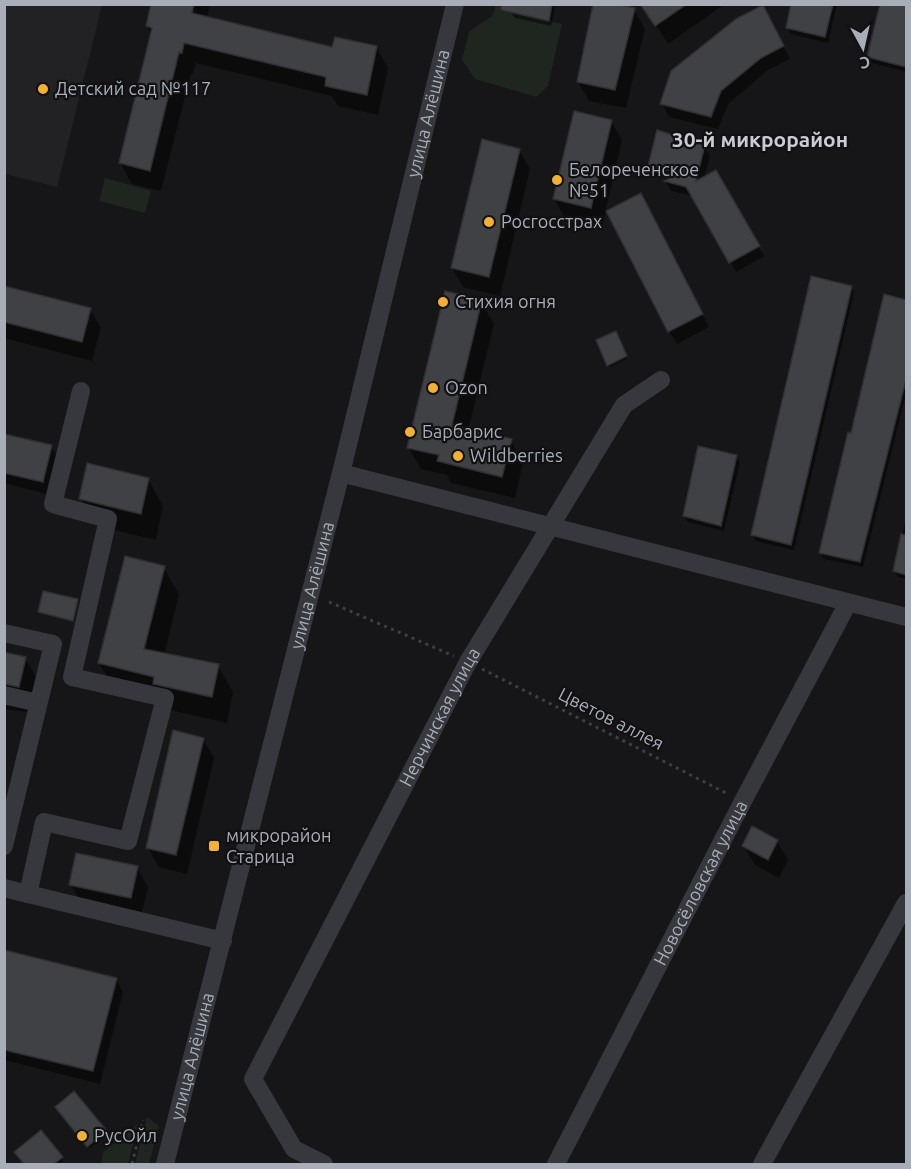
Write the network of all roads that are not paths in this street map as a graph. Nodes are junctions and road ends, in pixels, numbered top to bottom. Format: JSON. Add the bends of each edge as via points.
{"nodes":[{"id":1,"x":455,"y":4,"type":"edge"},
{"id":2,"x":661,"y":380,"type":"dead end"},
{"id":3,"x":81,"y":391,"type":"dead end"},
{"id":4,"x":341,"y":473,"type":"junction"},
{"id":5,"x":551,"y":528,"type":"junction"},
{"id":6,"x":848,"y":603,"type":"junction"},
{"id":7,"x":906,"y":617,"type":"edge"},
{"id":8,"x":4,"y":633,"type":"edge"},
{"id":9,"x":4,"y":695,"type":"edge"},
{"id":10,"x":38,"y":703,"type":"junction"},
{"id":11,"x":4,"y":846,"type":"edge"},
{"id":12,"x":4,"y":888,"type":"edge"},
{"id":13,"x":28,"y":894,"type":"junction"},
{"id":14,"x":906,"y":903,"type":"edge"},
{"id":15,"x":223,"y":941,"type":"junction"},
{"id":16,"x":165,"y":1164,"type":"edge"},
{"id":17,"x":324,"y":1164,"type":"edge"},
{"id":18,"x":556,"y":1164,"type":"edge"},
{"id":19,"x":762,"y":1164,"type":"edge"}],
"edges":[{"from":1,"to":4,"type":"street","name":"улица Алёшина"},
{"from":2,"to":5,"type":"street","name":"Нерчинская улица","via":[[624,405]]},
{"from":3,"to":13,"type":"street","via":[[53,504],[108,519],[72,677],[165,698],[128,841],[44,822]]},
{"from":4,"to":5,"type":"street"},
{"from":4,"to":15,"type":"street","name":"улица Алёшина"},
{"from":5,"to":6,"type":"street"},
{"from":5,"to":17,"type":"street","name":"Нерчинская улица","via":[[468,662],[253,1079],[294,1149]]},
{"from":6,"to":7,"type":"street"},
{"from":6,"to":18,"type":"street","name":"Новосёловская улица"},
{"from":8,"to":10,"type":"street","via":[[53,644]]},
{"from":9,"to":10,"type":"street"},
{"from":10,"to":11,"type":"street"},
{"from":12,"to":13,"type":"street"},
{"from":13,"to":15,"type":"street"},
{"from":14,"to":19,"type":"street"},
{"from":15,"to":16,"type":"street","name":"улица Алёшина"}]}
